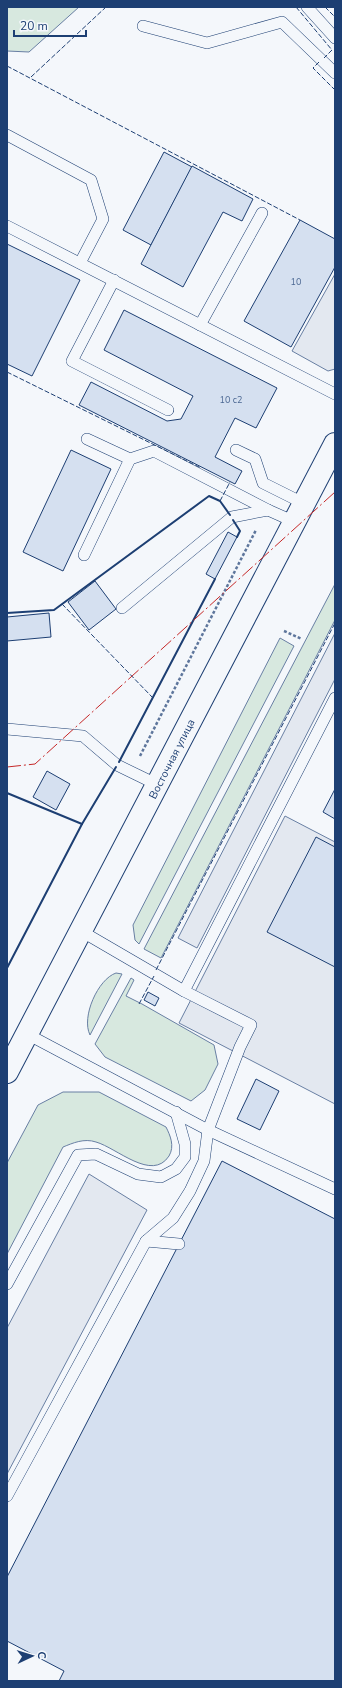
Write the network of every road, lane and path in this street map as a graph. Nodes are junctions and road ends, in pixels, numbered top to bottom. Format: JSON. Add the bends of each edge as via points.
{"nodes":[{"id":1,"x":307,"y":7,"type":"edge"},
{"id":2,"x":143,"y":26,"type":"dead end"},
{"id":3,"x":335,"y":38,"type":"edge"},
{"id":4,"x":335,"y":73,"type":"edge"},
{"id":5,"x":7,"y":135,"type":"edge"},
{"id":6,"x":262,"y":213,"type":"dead end"},
{"id":7,"x":7,"y":226,"type":"edge"},
{"id":8,"x":80,"y":263,"type":"junction"},
{"id":9,"x":114,"y":280,"type":"junction"},
{"id":10,"x":200,"y":325,"type":"junction"},
{"id":11,"x":335,"y":394,"type":"edge"},
{"id":12,"x":168,"y":410,"type":"dead end"},
{"id":13,"x":87,"y":439,"type":"dead end"},
{"id":14,"x":335,"y":444,"type":"edge"},
{"id":15,"x":236,"y":450,"type":"dead end"},
{"id":16,"x":130,"y":459,"type":"junction"},
{"id":17,"x":267,"y":510,"type":"junction"},
{"id":18,"x":300,"y":513,"type":"junction"},
{"id":19,"x":84,"y":555,"type":"dead end"},
{"id":20,"x":222,"y":599,"type":"junction"},
{"id":21,"x":226,"y":601,"type":"dead end"},
{"id":22,"x":122,"y":608,"type":"dead end"},
{"id":23,"x":284,"y":631,"type":"dead end"},
{"id":24,"x":302,"y":640,"type":"dead end"},
{"id":25,"x":335,"y":698,"type":"edge"},
{"id":26,"x":7,"y":729,"type":"edge"},
{"id":27,"x":132,"y":772,"type":"junction"},
{"id":28,"x":158,"y":786,"type":"junction"},
{"id":29,"x":81,"y":931,"type":"junction"},
{"id":30,"x":184,"y":991,"type":"junction"},
{"id":31,"x":18,"y":1043,"type":"edge"},
{"id":32,"x":7,"y":1072,"type":"edge"},
{"id":33,"x":176,"y":1112,"type":"junction"},
{"id":34,"x":208,"y":1130,"type":"junction"},
{"id":35,"x":335,"y":1189,"type":"edge"},
{"id":36,"x":146,"y":1241,"type":"junction"},
{"id":37,"x":179,"y":1244,"type":"dead end"},
{"id":38,"x":7,"y":1284,"type":"edge"},
{"id":39,"x":7,"y":1496,"type":"edge"}],
"edges":[{"from":1,"to":3,"type":"lane"},
{"from":2,"to":4,"type":"lane","via":[[207,43],[282,22]]},
{"from":5,"to":8,"type":"lane","via":[[91,180],[103,219]]},
{"from":6,"to":10,"type":"lane"},
{"from":7,"to":8,"type":"lane"},
{"from":8,"to":9,"type":"lane"},
{"from":9,"to":10,"type":"lane"},
{"from":9,"to":12,"type":"lane","via":[[72,361]]},
{"from":10,"to":11,"type":"lane"},
{"from":13,"to":16,"type":"lane"},
{"from":14,"to":18,"type":"street","name":"Восточная улица"},
{"from":15,"to":18,"type":"lane","via":[[255,459],[263,483]]},
{"from":16,"to":17,"type":"lane","via":[[154,451]]},
{"from":16,"to":19,"type":"lane"},
{"from":17,"to":18,"type":"lane"},
{"from":17,"to":20,"type":"path"},
{"from":17,"to":22,"type":"lane","via":[[232,518]]},
{"from":18,"to":28,"type":"street","name":"Восточная улица"},
{"from":20,"to":21,"type":"path"},
{"from":20,"to":27,"type":"path"},
{"from":23,"to":24,"type":"path"},
{"from":25,"to":30,"type":"lane"},
{"from":26,"to":27,"type":"lane","via":[[83,736],[117,765]]},
{"from":27,"to":28,"type":"lane"},
{"from":28,"to":29,"type":"street","name":"Восточная улица"},
{"from":29,"to":30,"type":"lane"},
{"from":29,"to":31,"type":"street","name":"Восточная улица"},
{"from":30,"to":34,"type":"lane","via":[[251,1025]]},
{"from":31,"to":32,"type":"street","name":"Восточная улица"},
{"from":31,"to":33,"type":"lane"},
{"from":33,"to":34,"type":"lane"},
{"from":33,"to":38,"type":"lane","via":[[185,1144],[185,1157],[176,1169],[161,1177],[138,1174],[96,1154],[78,1156]]},
{"from":34,"to":35,"type":"lane"},
{"from":34,"to":36,"type":"lane","via":[[204,1161],[190,1191],[173,1218]]},
{"from":36,"to":37,"type":"lane"},
{"from":36,"to":39,"type":"lane"}]}
